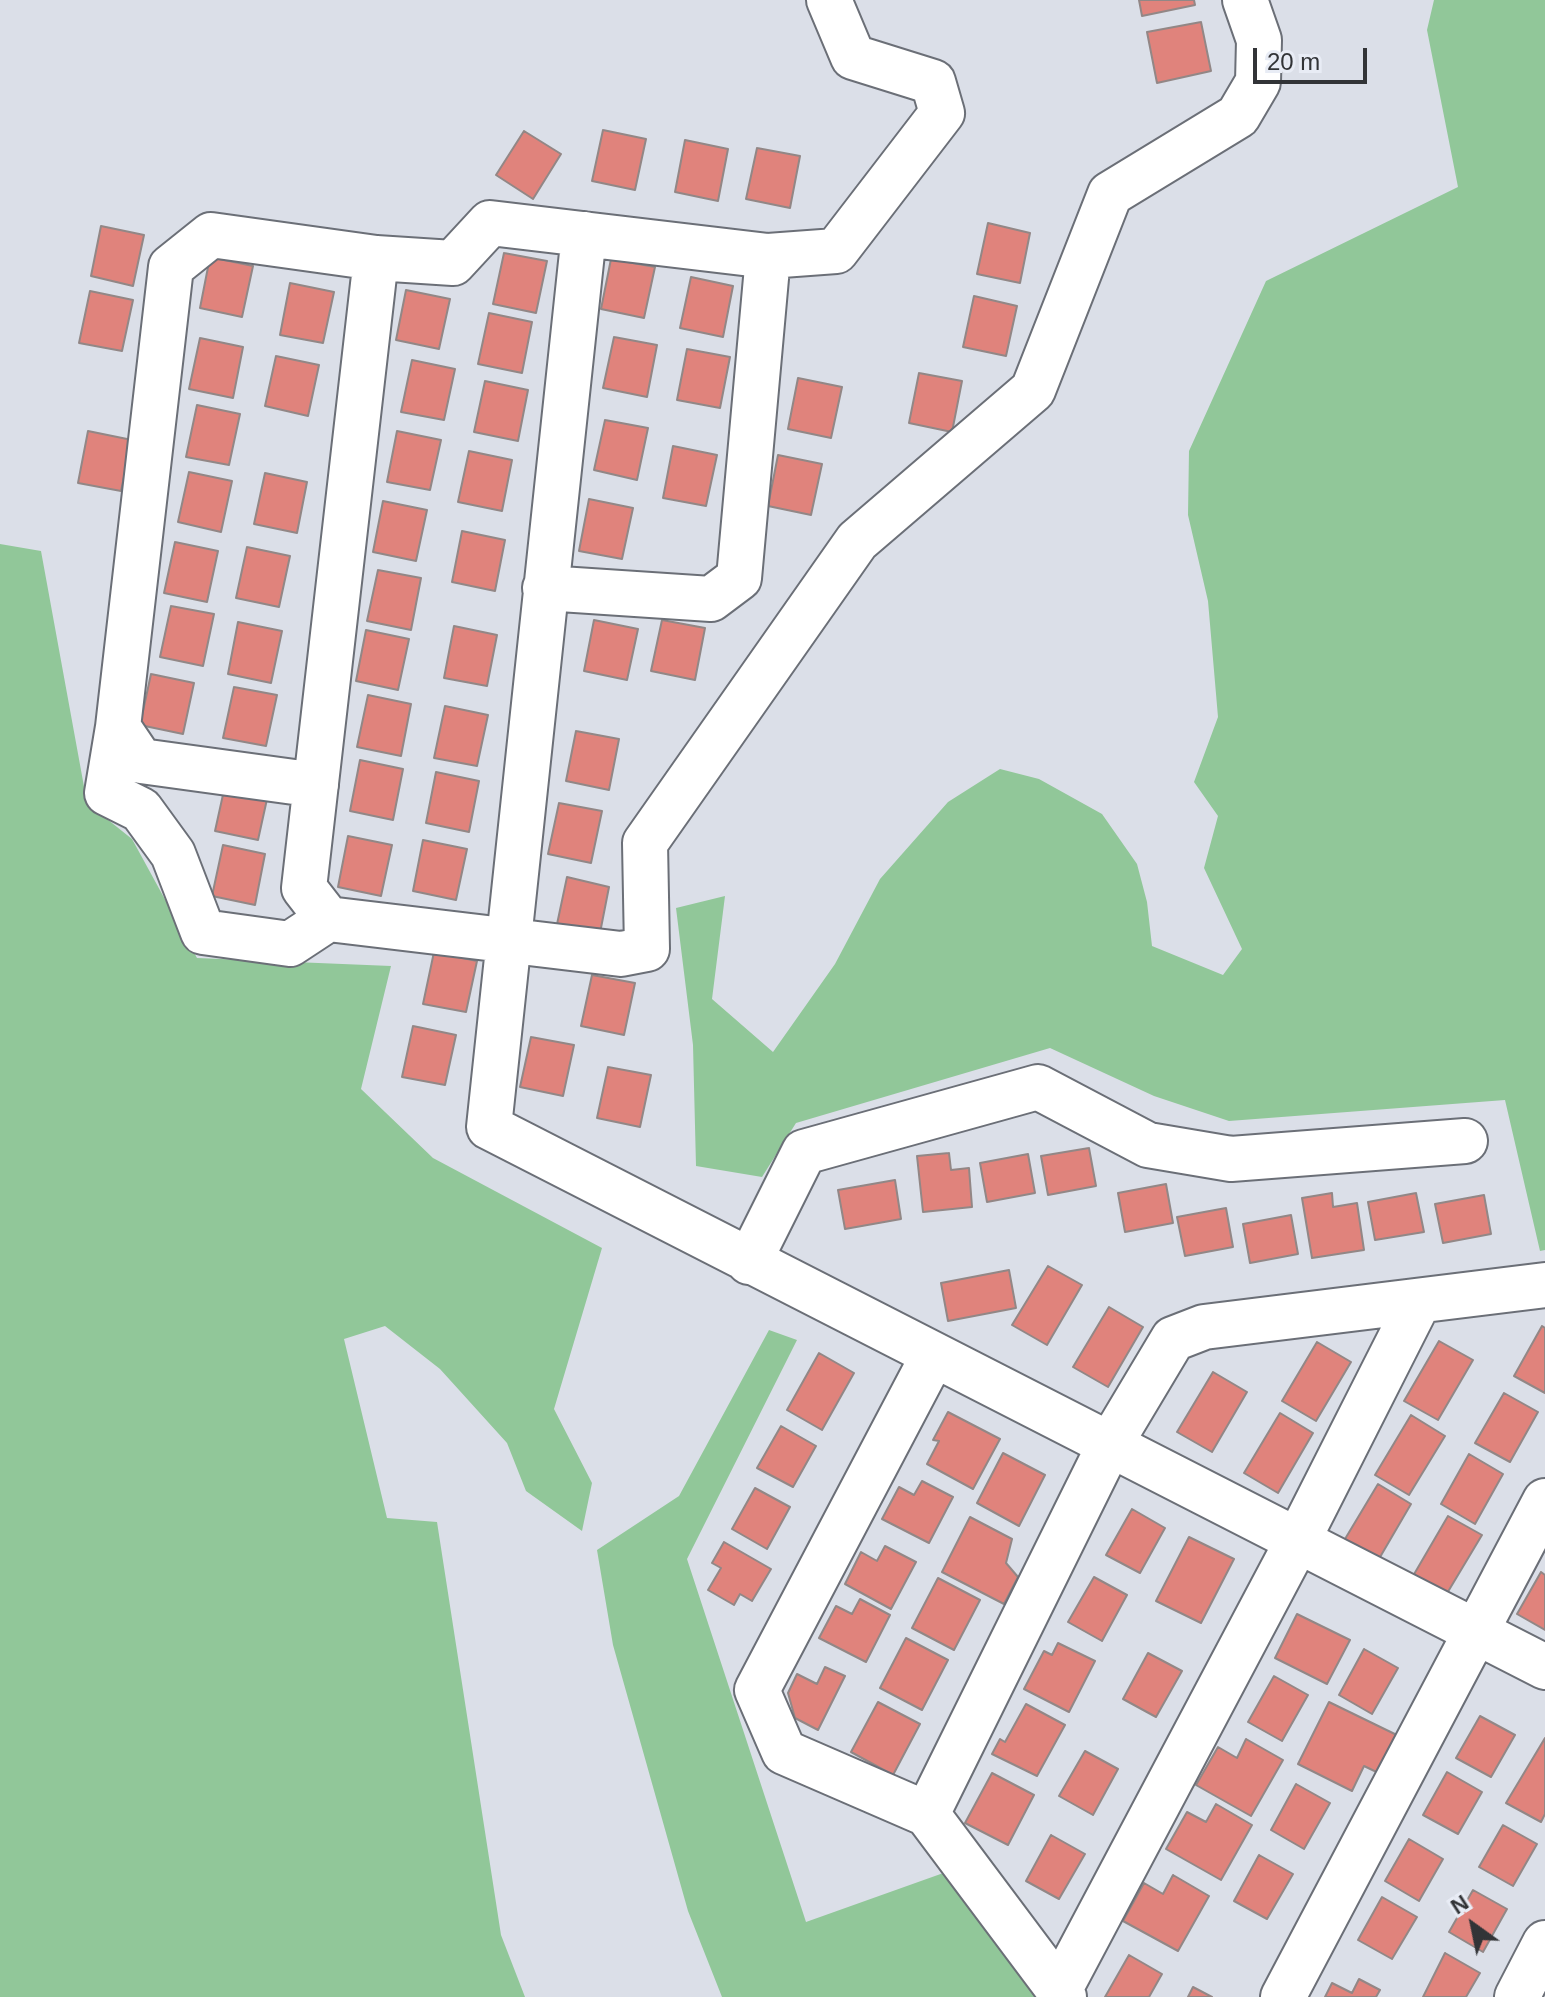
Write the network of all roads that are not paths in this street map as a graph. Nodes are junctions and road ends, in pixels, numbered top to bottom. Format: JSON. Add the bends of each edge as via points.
{"nodes":[{"id":1,"x":829,"y":0,"type":"edge"},
{"id":2,"x":1245,"y":0,"type":"edge"},
{"id":3,"x":584,"y":234,"type":"junction"},
{"id":4,"x":768,"y":256,"type":"junction"},
{"id":5,"x":376,"y":258,"type":"junction"},
{"id":6,"x":545,"y":588,"type":"junction"},
{"id":7,"x":118,"y":727,"type":"junction"},
{"id":8,"x":316,"y":785,"type":"junction"},
{"id":9,"x":328,"y":919,"type":"junction"},
{"id":10,"x":509,"y":942,"type":"junction"},
{"id":11,"x":1465,"y":1141,"type":"dead end"},
{"id":12,"x":749,"y":1262,"type":"junction"},
{"id":13,"x":1545,"y":1285,"type":"edge"},
{"id":14,"x":1419,"y":1301,"type":"junction"},
{"id":15,"x":933,"y":1356,"type":"junction"},
{"id":16,"x":1109,"y":1446,"type":"junction"},
{"id":17,"x":1545,"y":1501,"type":"edge"},
{"id":18,"x":1298,"y":1540,"type":"junction"},
{"id":19,"x":1478,"y":1631,"type":"junction"},
{"id":20,"x":1545,"y":1667,"type":"edge"},
{"id":21,"x":927,"y":1814,"type":"junction"},
{"id":22,"x":1545,"y":1943,"type":"edge"},
{"id":23,"x":1062,"y":1993,"type":"edge"},
{"id":24,"x":1283,"y":1997,"type":"edge"},
{"id":25,"x":1517,"y":1997,"type":"edge"}],
"edges":[{"from":1,"to":4,"type":"street","via":[[853,57],[933,82],[942,113],[836,251]]},
{"from":2,"to":10,"type":"street","via":[[1259,40],[1258,82],[1238,116],[1110,194],[1033,390],[857,541],[645,843],[647,949],[621,954]]},
{"from":3,"to":4,"type":"street"},
{"from":3,"to":5,"type":"street","via":[[490,223],[453,263]]},
{"from":3,"to":6,"type":"street"},
{"from":4,"to":6,"type":"street","via":[[739,578],[711,599]]},
{"from":5,"to":7,"type":"street","via":[[211,235],[171,267]]},
{"from":5,"to":8,"type":"street"},
{"from":6,"to":10,"type":"street"},
{"from":7,"to":8,"type":"street","via":[[141,761]]},
{"from":7,"to":9,"type":"street","via":[[107,793],[141,810],[173,854],[203,932],[290,944]]},
{"from":8,"to":9,"type":"street","via":[[304,888]]},
{"from":9,"to":10,"type":"street"},
{"from":10,"to":12,"type":"street","via":[[489,1127]]},
{"from":11,"to":12,"type":"street","via":[[1231,1159],[1148,1145],[1038,1087],[804,1152]]},
{"from":12,"to":15,"type":"street"},
{"from":13,"to":14,"type":"street"},
{"from":14,"to":16,"type":"street","via":[[1204,1327],[1173,1339]]},
{"from":14,"to":18,"type":"street"},
{"from":15,"to":16,"type":"street"},
{"from":15,"to":21,"type":"street","via":[[757,1690],[784,1752]]},
{"from":16,"to":18,"type":"street"},
{"from":16,"to":21,"type":"street"},
{"from":17,"to":19,"type":"street"},
{"from":18,"to":19,"type":"street"},
{"from":18,"to":23,"type":"street"},
{"from":19,"to":20,"type":"street"},
{"from":19,"to":24,"type":"street"},
{"from":21,"to":23,"type":"street"},
{"from":22,"to":25,"type":"street"}]}
